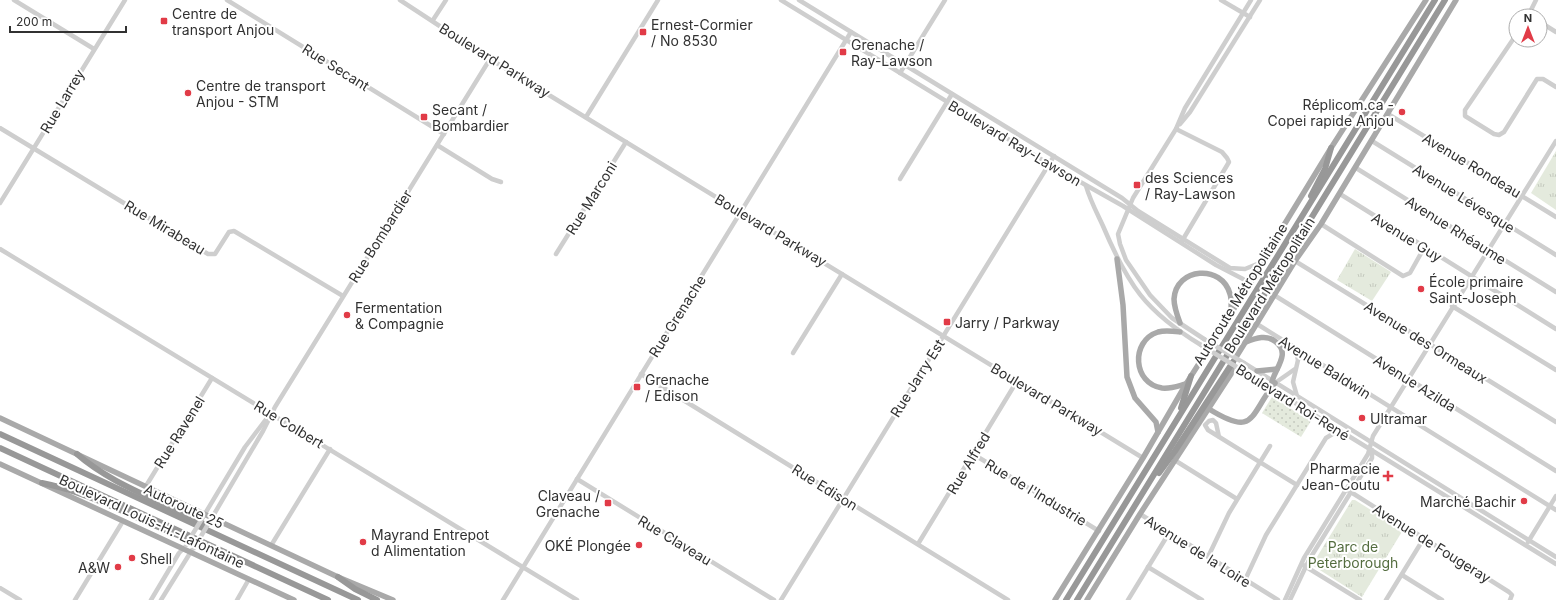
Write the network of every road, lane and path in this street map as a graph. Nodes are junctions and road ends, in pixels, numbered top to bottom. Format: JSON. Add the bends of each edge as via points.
{"nodes":[{"id":1,"x":14,"y":0,"type":"edge"},
{"id":2,"x":125,"y":0,"type":"edge"},
{"id":3,"x":228,"y":0,"type":"edge"},
{"id":4,"x":400,"y":0,"type":"edge"},
{"id":5,"x":446,"y":0,"type":"edge"},
{"id":6,"x":658,"y":0,"type":"edge"},
{"id":7,"x":781,"y":0,"type":"edge"},
{"id":8,"x":801,"y":0,"type":"edge"},
{"id":9,"x":946,"y":0,"type":"edge"},
{"id":10,"x":1221,"y":0,"type":"edge"},
{"id":11,"x":1251,"y":0,"type":"edge"},
{"id":12,"x":1260,"y":0,"type":"edge"},
{"id":13,"x":1426,"y":0,"type":"edge"},
{"id":14,"x":1436,"y":0,"type":"edge"},
{"id":15,"x":1445,"y":0,"type":"edge"},
{"id":16,"x":1456,"y":0,"type":"edge"},
{"id":17,"x":796,"y":9,"type":"junction"},
{"id":18,"x":1243,"y":13,"type":"junction"},
{"id":19,"x":1250,"y":17,"type":"junction"},
{"id":20,"x":433,"y":20,"type":"junction"},
{"id":21,"x":851,"y":32,"type":"junction"},
{"id":22,"x":846,"y":40,"type":"junction"},
{"id":23,"x":1508,"y":47,"type":"edge"},
{"id":24,"x":94,"y":49,"type":"junction"},
{"id":25,"x":490,"y":59,"type":"junction"},
{"id":26,"x":905,"y":65,"type":"junction"},
{"id":27,"x":900,"y":73,"type":"junction"},
{"id":28,"x":1556,"y":86,"type":"edge"},
{"id":29,"x":952,"y":94,"type":"junction"},
{"id":30,"x":947,"y":102,"type":"junction"},
{"id":31,"x":1388,"y":114,"type":"junction"},
{"id":32,"x":586,"y":117,"type":"junction"},
{"id":33,"x":998,"y":122,"type":"junction"},
{"id":34,"x":0,"y":128,"type":"edge"},
{"id":35,"x":1176,"y":129,"type":"junction"},
{"id":36,"x":993,"y":130,"type":"junction"},
{"id":37,"x":444,"y":134,"type":"junction"},
{"id":38,"x":1372,"y":141,"type":"junction"},
{"id":39,"x":1556,"y":141,"type":"edge"},
{"id":40,"x":626,"y":142,"type":"junction"},
{"id":41,"x":437,"y":145,"type":"junction"},
{"id":42,"x":34,"y":148,"type":"junction"},
{"id":43,"x":1331,"y":148,"type":"junction"},
{"id":44,"x":1054,"y":156,"type":"junction"},
{"id":45,"x":1048,"y":164,"type":"junction"},
{"id":46,"x":1356,"y":168,"type":"junction"},
{"id":47,"x":900,"y":179,"type":"dead end"},
{"id":48,"x":501,"y":182,"type":"dead end"},
{"id":49,"x":1086,"y":186,"type":"junction"},
{"id":50,"x":1340,"y":194,"type":"junction"},
{"id":51,"x":1523,"y":196,"type":"junction"},
{"id":52,"x":0,"y":202,"type":"edge"},
{"id":53,"x":1130,"y":208,"type":"junction"},
{"id":54,"x":741,"y":212,"type":"junction"},
{"id":55,"x":1302,"y":217,"type":"junction"},
{"id":56,"x":1556,"y":217,"type":"edge"},
{"id":57,"x":1322,"y":224,"type":"junction"},
{"id":58,"x":1506,"y":224,"type":"junction"},
{"id":59,"x":1182,"y":242,"type":"junction"},
{"id":60,"x":1424,"y":248,"type":"junction"},
{"id":61,"x":0,"y":249,"type":"edge"},
{"id":62,"x":1489,"y":250,"type":"junction"},
{"id":63,"x":556,"y":254,"type":"dead end"},
{"id":64,"x":1556,"y":255,"type":"edge"},
{"id":65,"x":1117,"y":259,"type":"junction"},
{"id":66,"x":1295,"y":261,"type":"junction"},
{"id":67,"x":1262,"y":262,"type":"junction"},
{"id":68,"x":842,"y":274,"type":"junction"},
{"id":69,"x":1470,"y":277,"type":"junction"},
{"id":70,"x":1249,"y":286,"type":"junction"},
{"id":71,"x":1556,"y":292,"type":"edge"},
{"id":72,"x":1274,"y":295,"type":"junction"},
{"id":73,"x":343,"y":296,"type":"junction"},
{"id":74,"x":1452,"y":306,"type":"junction"},
{"id":75,"x":1231,"y":313,"type":"junction"},
{"id":76,"x":1180,"y":323,"type":"junction"},
{"id":77,"x":1257,"y":324,"type":"junction"},
{"id":78,"x":1556,"y":329,"type":"edge"},
{"id":79,"x":1180,"y":332,"type":"junction"},
{"id":80,"x":943,"y":336,"type":"junction"},
{"id":81,"x":1246,"y":342,"type":"junction"},
{"id":82,"x":1428,"y":344,"type":"junction"},
{"id":83,"x":1295,"y":348,"type":"junction"},
{"id":84,"x":793,"y":353,"type":"dead end"},
{"id":85,"x":1233,"y":362,"type":"junction"},
{"id":86,"x":1277,"y":369,"type":"junction"},
{"id":87,"x":1295,"y":369,"type":"junction"},
{"id":88,"x":1556,"y":370,"type":"edge"},
{"id":89,"x":1257,"y":371,"type":"junction"},
{"id":90,"x":641,"y":374,"type":"junction"},
{"id":91,"x":1191,"y":376,"type":"junction"},
{"id":92,"x":212,"y":378,"type":"junction"},
{"id":93,"x":1407,"y":378,"type":"junction"},
{"id":94,"x":1017,"y":381,"type":"junction"},
{"id":95,"x":1273,"y":382,"type":"junction"},
{"id":96,"x":1186,"y":384,"type":"junction"},
{"id":97,"x":1271,"y":388,"type":"junction"},
{"id":98,"x":1297,"y":396,"type":"junction"},
{"id":99,"x":1390,"y":408,"type":"junction"},
{"id":100,"x":1209,"y":409,"type":"junction"},
{"id":101,"x":271,"y":414,"type":"junction"},
{"id":102,"x":0,"y":418,"type":"edge"},
{"id":103,"x":1556,"y":422,"type":"edge"},
{"id":104,"x":1174,"y":424,"type":"junction"},
{"id":105,"x":1339,"y":430,"type":"junction"},
{"id":106,"x":1158,"y":433,"type":"junction"},
{"id":107,"x":0,"y":434,"type":"edge"},
{"id":108,"x":1219,"y":436,"type":"dead end"},
{"id":109,"x":1371,"y":442,"type":"junction"},
{"id":110,"x":1270,"y":446,"type":"dead end"},
{"id":111,"x":0,"y":448,"type":"edge"},
{"id":112,"x":330,"y":449,"type":"junction"},
{"id":113,"x":1371,"y":451,"type":"junction"},
{"id":114,"x":77,"y":454,"type":"junction"},
{"id":115,"x":973,"y":454,"type":"junction"},
{"id":116,"x":1143,"y":458,"type":"junction"},
{"id":117,"x":1176,"y":461,"type":"junction"},
{"id":118,"x":1261,"y":463,"type":"junction"},
{"id":119,"x":0,"y":464,"type":"edge"},
{"id":120,"x":1556,"y":471,"type":"edge"},
{"id":121,"x":577,"y":479,"type":"junction"},
{"id":122,"x":42,"y":483,"type":"junction"},
{"id":123,"x":1297,"y":485,"type":"junction"},
{"id":124,"x":146,"y":486,"type":"junction"},
{"id":125,"x":1346,"y":489,"type":"junction"},
{"id":126,"x":1351,"y":492,"type":"junction"},
{"id":127,"x":1556,"y":496,"type":"edge"},
{"id":128,"x":1141,"y":497,"type":"junction"},
{"id":129,"x":843,"y":498,"type":"junction"},
{"id":130,"x":1237,"y":499,"type":"junction"},
{"id":131,"x":1550,"y":506,"type":"junction"},
{"id":132,"x":1556,"y":510,"type":"edge"},
{"id":133,"x":1140,"y":514,"type":"junction"},
{"id":134,"x":204,"y":515,"type":"junction"},
{"id":135,"x":211,"y":519,"type":"junction"},
{"id":136,"x":123,"y":521,"type":"junction"},
{"id":137,"x":1099,"y":531,"type":"junction"},
{"id":138,"x":1169,"y":533,"type":"junction"},
{"id":139,"x":1424,"y":538,"type":"junction"},
{"id":140,"x":1529,"y":540,"type":"junction"},
{"id":141,"x":272,"y":544,"type":"junction"},
{"id":142,"x":918,"y":544,"type":"junction"},
{"id":143,"x":1526,"y":546,"type":"junction"},
{"id":144,"x":185,"y":547,"type":"junction"},
{"id":145,"x":246,"y":548,"type":"junction"},
{"id":146,"x":192,"y":550,"type":"junction"},
{"id":147,"x":219,"y":550,"type":"junction"},
{"id":148,"x":1208,"y":557,"type":"junction"},
{"id":149,"x":1556,"y":558,"type":"edge"},
{"id":150,"x":1556,"y":564,"type":"edge"},
{"id":151,"x":1303,"y":565,"type":"junction"},
{"id":152,"x":523,"y":567,"type":"junction"},
{"id":153,"x":1148,"y":567,"type":"junction"},
{"id":154,"x":1402,"y":575,"type":"junction"},
{"id":155,"x":338,"y":577,"type":"junction"},
{"id":156,"x":249,"y":579,"type":"junction"},
{"id":157,"x":1245,"y":580,"type":"junction"},
{"id":158,"x":0,"y":588,"type":"edge"},
{"id":159,"x":20,"y":600,"type":"edge"},
{"id":160,"x":75,"y":600,"type":"edge"},
{"id":161,"x":151,"y":600,"type":"edge"},
{"id":162,"x":162,"y":600,"type":"edge"},
{"id":163,"x":237,"y":600,"type":"edge"},
{"id":164,"x":294,"y":600,"type":"edge"},
{"id":165,"x":328,"y":600,"type":"edge"},
{"id":166,"x":358,"y":600,"type":"edge"},
{"id":167,"x":377,"y":600,"type":"edge"},
{"id":168,"x":393,"y":600,"type":"edge"},
{"id":169,"x":502,"y":600,"type":"edge"},
{"id":170,"x":577,"y":600,"type":"edge"},
{"id":171,"x":774,"y":600,"type":"edge"},
{"id":172,"x":780,"y":600,"type":"edge"},
{"id":173,"x":1008,"y":600,"type":"edge"},
{"id":174,"x":1055,"y":600,"type":"edge"},
{"id":175,"x":1066,"y":600,"type":"edge"},
{"id":176,"x":1077,"y":600,"type":"edge"},
{"id":177,"x":1087,"y":600,"type":"edge"},
{"id":178,"x":1128,"y":600,"type":"edge"},
{"id":179,"x":1202,"y":600,"type":"edge"},
{"id":180,"x":1278,"y":600,"type":"edge"},
{"id":181,"x":1284,"y":600,"type":"edge"},
{"id":182,"x":1290,"y":600,"type":"edge"},
{"id":183,"x":1360,"y":600,"type":"edge"},
{"id":184,"x":1386,"y":600,"type":"edge"},
{"id":185,"x":1442,"y":600,"type":"edge"},
{"id":186,"x":1510,"y":600,"type":"edge"}],
"edges":[{"from":1,"to":24,"type":"street"},
{"from":2,"to":24,"type":"street","name":"Rue Larrey"},
{"from":3,"to":37,"type":"street","name":"Rue Secant"},
{"from":4,"to":20,"type":"street","name":"Boulevard Parkway"},
{"from":5,"to":20,"type":"street"},
{"from":6,"to":32,"type":"street"},
{"from":7,"to":17,"type":"street","name":"Boulevard Ray-Lawson"},
{"from":8,"to":17,"type":"street"},
{"from":8,"to":21,"type":"street","name":"Boulevard Ray-Lawson"},
{"from":9,"to":26,"type":"street"},
{"from":10,"to":18,"type":"street"},
{"from":11,"to":18,"type":"street"},
{"from":12,"to":19,"type":"street"},
{"from":13,"to":43,"type":"main road","name":"Boulevard Métropolitain"},
{"from":14,"to":55,"type":"highway","name":"Autoroute Métropolitaine"},
{"from":15,"to":128,"type":"highway","name":"Autoroute Métropolitaine"},
{"from":16,"to":31,"type":"main road","name":"Boulevard Métropolitain"},
{"from":17,"to":22,"type":"street","name":"Boulevard Ray-Lawson"},
{"from":18,"to":19,"type":"street"},
{"from":18,"to":35,"type":"street","via":[[1185,108]]},
{"from":19,"to":35,"type":"street","via":[[1190,112]]},
{"from":20,"to":25,"type":"street","name":"Boulevard Parkway"},
{"from":21,"to":22,"type":"street","name":"Rue Grenache"},
{"from":21,"to":26,"type":"street","name":"Boulevard Ray-Lawson"},
{"from":22,"to":27,"type":"street","name":"Boulevard Ray-Lawson"},
{"from":22,"to":54,"type":"street","name":"Rue Grenache"},
{"from":23,"to":28,"type":"street","via":[[1465,110],[1466,116],[1499,135],[1504,132],[1537,79],[1544,79]]},
{"from":24,"to":42,"type":"street","name":"Rue Larrey"},
{"from":25,"to":32,"type":"street","name":"Boulevard Parkway"},
{"from":25,"to":37,"type":"street","name":"Rue Bombardier"},
{"from":26,"to":27,"type":"street"},
{"from":26,"to":29,"type":"street","name":"Boulevard Ray-Lawson"},
{"from":27,"to":30,"type":"street","name":"Boulevard Ray-Lawson"},
{"from":29,"to":30,"type":"street"},
{"from":29,"to":33,"type":"street","name":"Boulevard Ray-Lawson"},
{"from":30,"to":36,"type":"street","name":"Boulevard Ray-Lawson"},
{"from":30,"to":47,"type":"street"},
{"from":31,"to":38,"type":"main road","name":"Boulevard Métropolitain"},
{"from":31,"to":51,"type":"street","name":"Avenue Rondeau"},
{"from":32,"to":40,"type":"street","name":"Boulevard Parkway"},
{"from":33,"to":36,"type":"street"},
{"from":33,"to":44,"type":"street","name":"Boulevard Ray-Lawson"},
{"from":34,"to":42,"type":"street","name":"Rue Mirabeau"},
{"from":35,"to":53,"type":"street","name":"Boulevard Roi-René"},
{"from":35,"to":59,"type":"street","via":[[1222,152],[1228,162]]},
{"from":36,"to":45,"type":"street","name":"Boulevard Ray-Lawson"},
{"from":37,"to":41,"type":"street","name":"Rue Bombardier"},
{"from":38,"to":46,"type":"main road","name":"Boulevard Métropolitain"},
{"from":38,"to":58,"type":"street","name":"Avenue Lévesque"},
{"from":39,"to":51,"type":"street"},
{"from":40,"to":54,"type":"street","name":"Boulevard Parkway"},
{"from":40,"to":63,"type":"street","name":"Rue Marconi"},
{"from":41,"to":48,"type":"street"},
{"from":41,"to":73,"type":"street","name":"Rue Bombardier"},
{"from":42,"to":52,"type":"street","name":"Rue Larrey"},
{"from":42,"to":73,"type":"street","name":"Rue Mirabeau","via":[[208,254],[215,254],[229,232],[234,231]]},
{"from":43,"to":55,"type":"highway","via":[[1325,169]]},
{"from":43,"to":67,"type":"main road","name":"Boulevard Métropolitain"},
{"from":44,"to":45,"type":"street","name":"Rue Jarry Est"},
{"from":44,"to":53,"type":"street","name":"Boulevard Ray-Lawson"},
{"from":45,"to":49,"type":"street","name":"Boulevard Ray-Lawson"},
{"from":45,"to":80,"type":"street","name":"Rue Jarry Est"},
{"from":46,"to":50,"type":"main road","name":"Boulevard Métropolitain"},
{"from":46,"to":62,"type":"street","name":"Avenue Rhéaume"},
{"from":49,"to":53,"type":"street","name":"Boulevard Ray-Lawson"},
{"from":49,"to":65,"type":"street","name":"Boulevard Roi-René"},
{"from":50,"to":57,"type":"main road","name":"Boulevard Métropolitain"},
{"from":50,"to":60,"type":"street","name":"Avenue Guy"},
{"from":51,"to":56,"type":"street","name":"Avenue Rondeau"},
{"from":51,"to":58,"type":"street"},
{"from":53,"to":59,"type":"street","name":"Boulevard Ray-Lawson"},
{"from":53,"to":76,"type":"street","name":"Boulevard Roi-René","via":[[1118,234],[1124,255],[1150,295],[1169,316]]},
{"from":54,"to":68,"type":"street","name":"Boulevard Parkway"},
{"from":54,"to":90,"type":"street","name":"Rue Grenache"},
{"from":55,"to":104,"type":"highway","name":"Autoroute Métropolitaine"},
{"from":57,"to":60,"type":"street","via":[[1403,276],[1410,273]]},
{"from":57,"to":66,"type":"main road","name":"Boulevard Métropolitain"},
{"from":58,"to":62,"type":"street"},
{"from":58,"to":64,"type":"street","name":"Avenue Lévesque"},
{"from":59,"to":67,"type":"street","name":"Boulevard Ray-Lawson","via":[[1232,269],[1245,269]]},
{"from":59,"to":70,"type":"street","name":"Boulevard Ray-Lawson","via":[[1221,268],[1243,279]]},
{"from":60,"to":69,"type":"street","name":"Avenue Guy"},
{"from":61,"to":92,"type":"street","name":"Rue Colbert"},
{"from":62,"to":69,"type":"street"},
{"from":62,"to":71,"type":"street","name":"Avenue Rhéaume"},
{"from":65,"to":79,"type":"street","name":"Boulevard Roi-René","via":[[1144,301]]},
{"from":65,"to":106,"type":"main road","via":[[1123,305],[1127,377],[1135,398],[1156,422]]},
{"from":66,"to":72,"type":"main road","name":"Boulevard Métropolitain"},
{"from":66,"to":82,"type":"street","name":"Avenue des Ormeaux"},
{"from":67,"to":70,"type":"main road","name":"Boulevard Métropolitain"},
{"from":68,"to":80,"type":"street","name":"Boulevard Parkway"},
{"from":68,"to":84,"type":"street"},
{"from":69,"to":74,"type":"street"},
{"from":69,"to":78,"type":"street","name":"Avenue Guy"},
{"from":70,"to":75,"type":"main road","name":"Boulevard Métropolitain"},
{"from":72,"to":77,"type":"main road","name":"Boulevard Métropolitain"},
{"from":72,"to":93,"type":"street","name":"Avenue Azilda"},
{"from":73,"to":101,"type":"street","name":"Rue Bombardier"},
{"from":74,"to":82,"type":"street"},
{"from":74,"to":88,"type":"street"},
{"from":75,"to":76,"type":"main road","via":[[1231,296],[1224,282],[1213,275],[1197,273],[1183,280],[1176,291],[1174,304]]},
{"from":75,"to":91,"type":"main road","name":"Boulevard Métropolitain"},
{"from":76,"to":89,"type":"street","name":"Boulevard Roi-René","bridge":true},
{"from":77,"to":81,"type":"main road","name":"Boulevard Métropolitain"},
{"from":77,"to":83,"type":"street","name":"Avenue Baldwin"},
{"from":79,"to":96,"type":"main road","via":[[1161,332],[1148,338],[1140,348],[1138,363],[1143,377],[1154,386],[1171,388]]},
{"from":79,"to":97,"type":"street","name":"Boulevard Roi-René","bridge":true},
{"from":80,"to":94,"type":"street","name":"Boulevard Parkway"},
{"from":80,"to":129,"type":"street","name":"Rue Jarry Est"},
{"from":81,"to":85,"type":"main road","name":"Boulevard Métropolitain"},
{"from":81,"to":86,"type":"main road","via":[[1264,337],[1278,343],[1282,354]]},
{"from":82,"to":93,"type":"street"},
{"from":82,"to":103,"type":"street","name":"Avenue des Ormeaux"},
{"from":83,"to":87,"type":"street","via":[[1298,360]]},
{"from":83,"to":99,"type":"street","name":"Avenue Baldwin"},
{"from":85,"to":100,"type":"main road","name":"Boulevard Métropolitain","via":[[1231,374]]},
{"from":85,"to":128,"type":"highway","via":[[1175,451]]},
{"from":86,"to":89,"type":"main road"},
{"from":86,"to":95,"type":"main road"},
{"from":87,"to":95,"type":"street"},
{"from":87,"to":98,"type":"street","via":[[1293,385]]},
{"from":89,"to":95,"type":"street","name":"Boulevard Roi-René"},
{"from":90,"to":121,"type":"street","name":"Rue Grenache"},
{"from":90,"to":129,"type":"street","name":"Rue Edison"},
{"from":91,"to":96,"type":"main road","name":"Boulevard Métropolitain"},
{"from":91,"to":104,"type":"highway"},
{"from":92,"to":101,"type":"street","name":"Rue Colbert"},
{"from":92,"to":124,"type":"street","name":"Rue Ravenel"},
{"from":93,"to":99,"type":"street"},
{"from":93,"to":120,"type":"street","name":"Avenue Azilda"},
{"from":94,"to":115,"type":"street","name":"Rue Alfred"},
{"from":94,"to":116,"type":"street","name":"Boulevard Parkway"},
{"from":95,"to":97,"type":"main road"},
{"from":95,"to":98,"type":"street","name":"Boulevard Roi-René"},
{"from":96,"to":106,"type":"main road","name":"Boulevard Métropolitain"},
{"from":97,"to":100,"type":"main road","via":[[1253,417],[1244,422],[1232,422]]},
{"from":97,"to":105,"type":"street","name":"Boulevard Roi-René"},
{"from":98,"to":109,"type":"street","name":"Boulevard Roi-René"},
{"from":99,"to":109,"type":"street"},
{"from":99,"to":131,"type":"street","name":"Avenue Baldwin"},
{"from":100,"to":117,"type":"main road","name":"Boulevard Métropolitain"},
{"from":101,"to":112,"type":"street","name":"Rue Colbert"},
{"from":101,"to":134,"type":"street","name":"Rue Bombardier","via":[[245,447]]},
{"from":101,"to":135,"type":"street","name":"Rue Bombardier"},
{"from":102,"to":114,"type":"main road","name":"Boulevard Louis-H.-Lafontaine"},
{"from":104,"to":175,"type":"highway","name":"Autoroute Métropolitaine"},
{"from":105,"to":113,"type":"street","name":"Boulevard Roi-René"},
{"from":105,"to":123,"type":"street","via":[[1327,436]]},
{"from":106,"to":116,"type":"main road","name":"Boulevard Métropolitain"},
{"from":107,"to":145,"type":"highway","name":"Autoroute 25"},
{"from":108,"to":118,"type":"street"},
{"from":109,"to":113,"type":"street"},
{"from":109,"to":140,"type":"street","name":"Boulevard Roi-René"},
{"from":110,"to":118,"type":"street"},
{"from":111,"to":147,"type":"highway","name":"Autoroute 25"},
{"from":112,"to":141,"type":"street"},
{"from":112,"to":152,"type":"street","name":"Rue Colbert"},
{"from":113,"to":125,"type":"street"},
{"from":113,"to":126,"type":"street","via":[[1372,458]]},
{"from":113,"to":143,"type":"street","name":"Boulevard Roi-René"},
{"from":114,"to":124,"type":"main road","name":"Boulevard Louis-H.-Lafontaine"},
{"from":114,"to":145,"type":"highway","via":[[92,468],[175,508]]},
{"from":115,"to":137,"type":"street","name":"Rue de l'Industrie"},
{"from":115,"to":142,"type":"street","name":"Rue Alfred"},
{"from":116,"to":137,"type":"main road","name":"Boulevard Métropolitain"},
{"from":117,"to":130,"type":"street"},
{"from":117,"to":133,"type":"main road","name":"Boulevard Métropolitain"},
{"from":118,"to":123,"type":"street"},
{"from":118,"to":130,"type":"street"},
{"from":119,"to":122,"type":"main road","name":"Boulevard Louis-H.-Lafontaine"},
{"from":121,"to":152,"type":"street","name":"Rue Grenache"},
{"from":121,"to":171,"type":"street","name":"Rue Claveau"},
{"from":122,"to":136,"type":"main road","name":"Boulevard Louis-H.-Lafontaine"},
{"from":122,"to":147,"type":"highway","via":[[67,488],[164,531]]},
{"from":123,"to":157,"type":"street","via":[[1266,534]]},
{"from":124,"to":134,"type":"main road","name":"Boulevard Louis-H.-Lafontaine"},
{"from":125,"to":126,"type":"street","name":"Avenue de Fougeray"},
{"from":125,"to":151,"type":"street"},
{"from":126,"to":139,"type":"street","name":"Avenue de Fougeray"},
{"from":126,"to":151,"type":"street"},
{"from":127,"to":131,"type":"street"},
{"from":128,"to":176,"type":"highway","name":"Autoroute Métropolitaine"},
{"from":129,"to":142,"type":"street","name":"Rue Edison"},
{"from":129,"to":172,"type":"street","name":"Rue Jarry Est"},
{"from":130,"to":148,"type":"street"},
{"from":131,"to":132,"type":"street","name":"Avenue Baldwin"},
{"from":131,"to":140,"type":"street"},
{"from":133,"to":138,"type":"street","name":"Avenue de la Loire"},
{"from":133,"to":177,"type":"main road","name":"Boulevard Métropolitain"},
{"from":134,"to":135,"type":"main road","name":"Boulevard Louis-H.-Lafontaine"},
{"from":134,"to":144,"type":"street","name":"Rue Bombardier","bridge":true},
{"from":135,"to":141,"type":"main road","name":"Boulevard Louis-H.-Lafontaine"},
{"from":135,"to":146,"type":"street","name":"Rue Bombardier","bridge":true},
{"from":136,"to":144,"type":"main road","name":"Boulevard Louis-H.-Lafontaine"},
{"from":136,"to":160,"type":"street"},
{"from":137,"to":174,"type":"main road","name":"Boulevard Métropolitain"},
{"from":138,"to":148,"type":"street","name":"Avenue de la Loire"},
{"from":138,"to":153,"type":"street"},
{"from":139,"to":154,"type":"street"},
{"from":139,"to":186,"type":"street","name":"Avenue de Fougeray","via":[[1509,592],[1512,595]]},
{"from":140,"to":143,"type":"street"},
{"from":140,"to":149,"type":"street","name":"Boulevard Roi-René"},
{"from":141,"to":155,"type":"main road","name":"Boulevard Louis-H.-Lafontaine"},
{"from":142,"to":173,"type":"street","name":"Rue Edison"},
{"from":143,"to":150,"type":"street","name":"Boulevard Roi-René"},
{"from":144,"to":146,"type":"main road","name":"Boulevard Louis-H.-Lafontaine"},
{"from":144,"to":161,"type":"street","name":"Rue Bombardier"},
{"from":145,"to":166,"type":"highway","name":"Autoroute 25"},
{"from":146,"to":156,"type":"main road","name":"Boulevard Louis-H.-Lafontaine"},
{"from":146,"to":162,"type":"street","name":"Rue Bombardier"},
{"from":147,"to":165,"type":"highway","name":"Autoroute 25"},
{"from":148,"to":157,"type":"street","name":"Avenue de la Loire"},
{"from":151,"to":181,"type":"street"},
{"from":151,"to":182,"type":"street"},
{"from":151,"to":183,"type":"street"},
{"from":152,"to":169,"type":"street","name":"Rue Grenache"},
{"from":152,"to":170,"type":"street","name":"Rue Colbert"},
{"from":153,"to":178,"type":"street"},
{"from":153,"to":179,"type":"street"},
{"from":154,"to":184,"type":"street"},
{"from":154,"to":185,"type":"street"},
{"from":155,"to":167,"type":"highway"},
{"from":155,"to":168,"type":"main road","name":"Boulevard Louis-H.-Lafontaine"},
{"from":156,"to":163,"type":"street"},
{"from":156,"to":164,"type":"main road","name":"Boulevard Louis-H.-Lafontaine"},
{"from":157,"to":180,"type":"street","name":"Avenue de la Loire"},
{"from":158,"to":159,"type":"street"}]}
